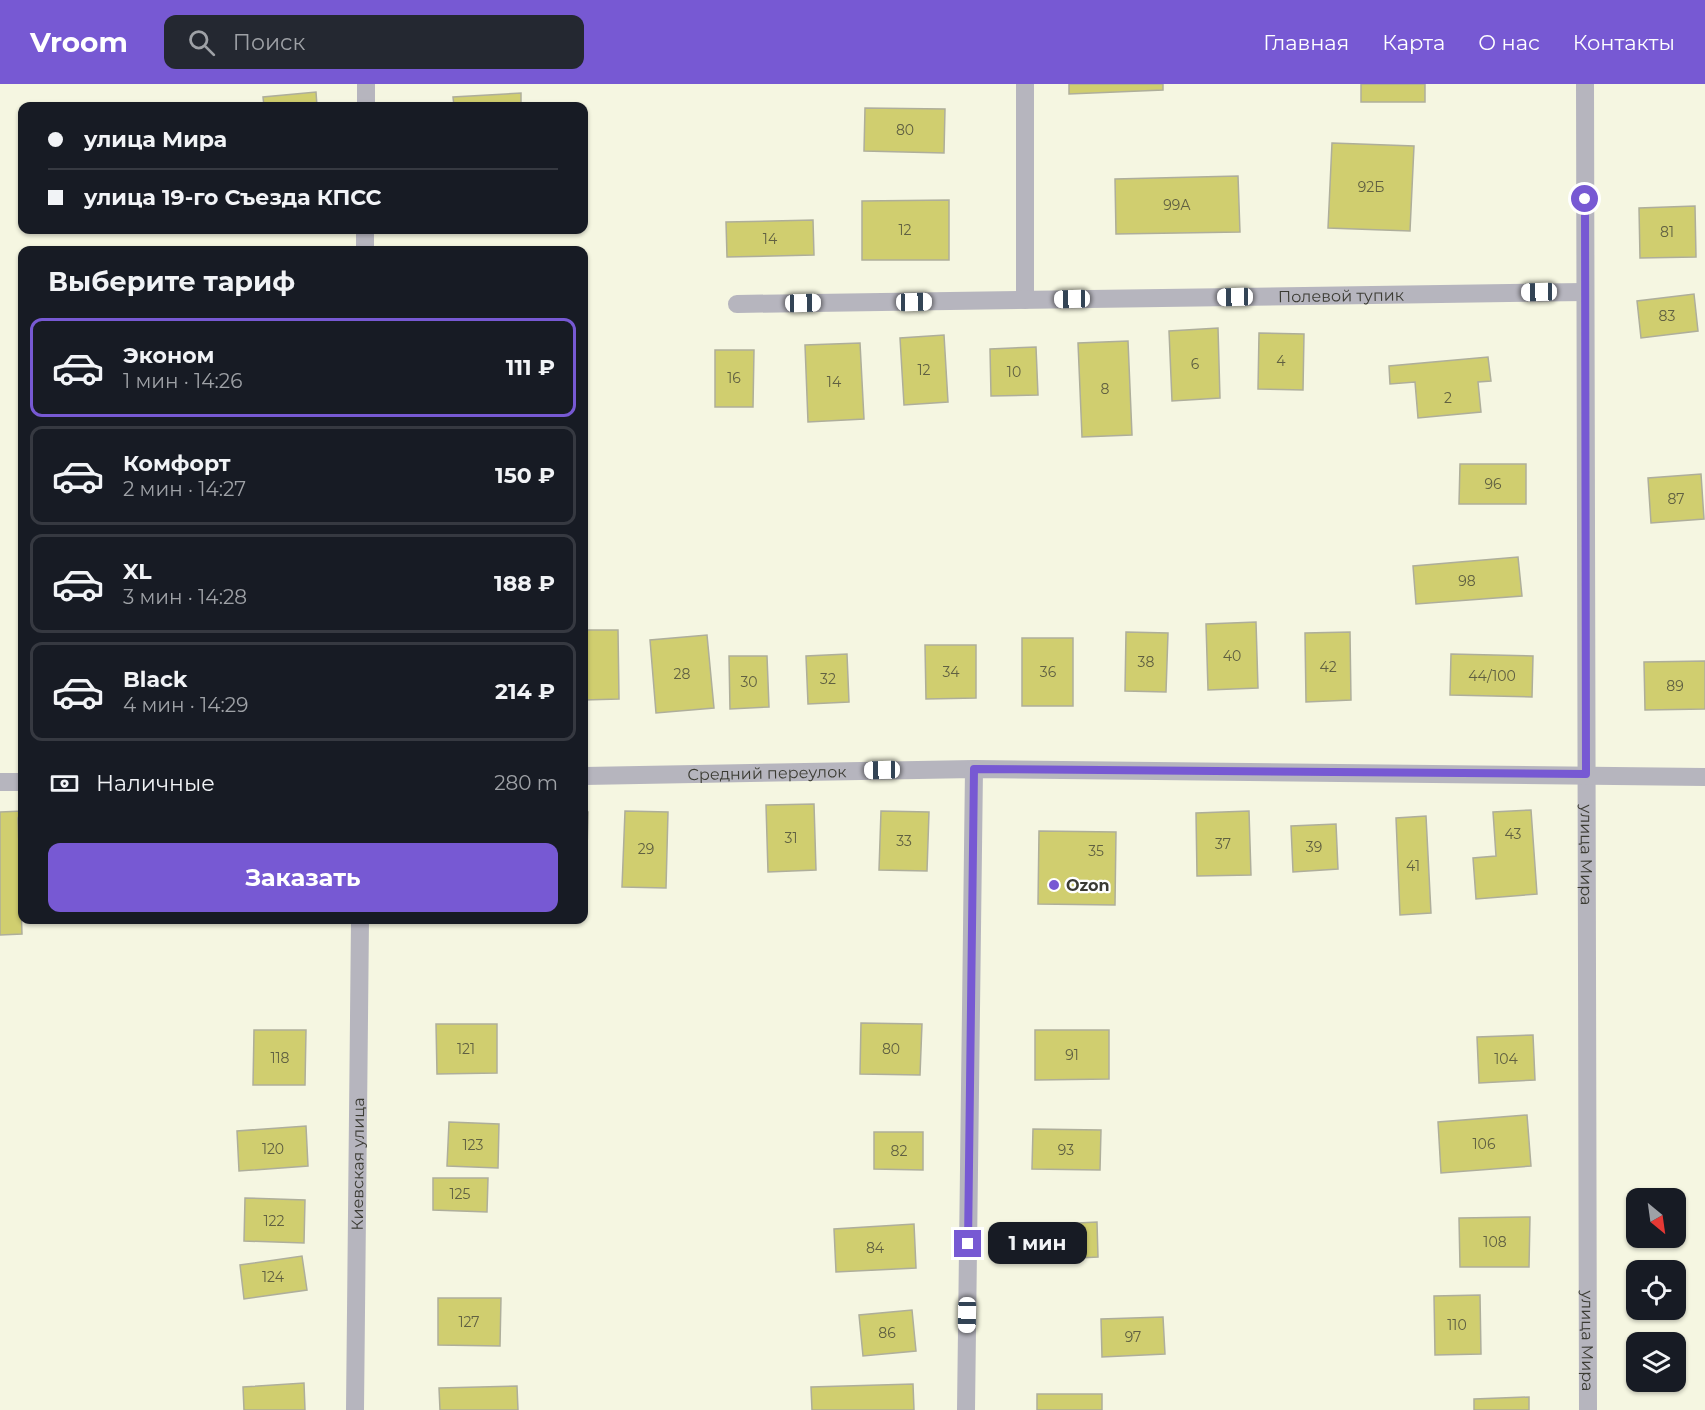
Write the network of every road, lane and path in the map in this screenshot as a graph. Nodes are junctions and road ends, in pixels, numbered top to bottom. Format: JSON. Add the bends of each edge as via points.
{"nodes":[{"id":1,"x":366,"y":84,"type":"edge"},
{"id":2,"x":1025,"y":84,"type":"edge"},
{"id":3,"x":1585,"y":84,"type":"edge"},
{"id":4,"x":366,"y":102,"type":"edge"},
{"id":5,"x":1585,"y":292,"type":"junction"},
{"id":6,"x":1025,"y":300,"type":"junction"},
{"id":7,"x":737,"y":304,"type":"dead end"},
{"id":8,"x":974,"y":769,"type":"junction"},
{"id":9,"x":1586,"y":774,"type":"junction"},
{"id":10,"x":588,"y":776,"type":"edge"},
{"id":11,"x":1705,"y":777,"type":"edge"},
{"id":12,"x":0,"y":782,"type":"edge"},
{"id":13,"x":18,"y":782,"type":"edge"},
{"id":14,"x":360,"y":924,"type":"edge"},
{"id":15,"x":355,"y":1410,"type":"edge"},
{"id":16,"x":966,"y":1410,"type":"edge"},
{"id":17,"x":1588,"y":1410,"type":"edge"}],
"edges":[{"from":1,"to":4,"type":"street"},
{"from":2,"to":6,"type":"street"},
{"from":3,"to":5,"type":"street","name":"улица Мира"},
{"from":5,"to":6,"type":"street","name":"Полевой тупик"},
{"from":5,"to":9,"type":"street","name":"улица Мира"},
{"from":6,"to":7,"type":"street","name":"Полевой тупик"},
{"from":8,"to":9,"type":"street","name":"Средний переулок"},
{"from":8,"to":10,"type":"street","name":"Средний переулок"},
{"from":8,"to":16,"type":"street"},
{"from":9,"to":11,"type":"street","name":"Средний переулок"},
{"from":9,"to":17,"type":"street","name":"улица Мира"},
{"from":12,"to":13,"type":"street"},
{"from":14,"to":15,"type":"street","name":"Киевская улица"}]}
